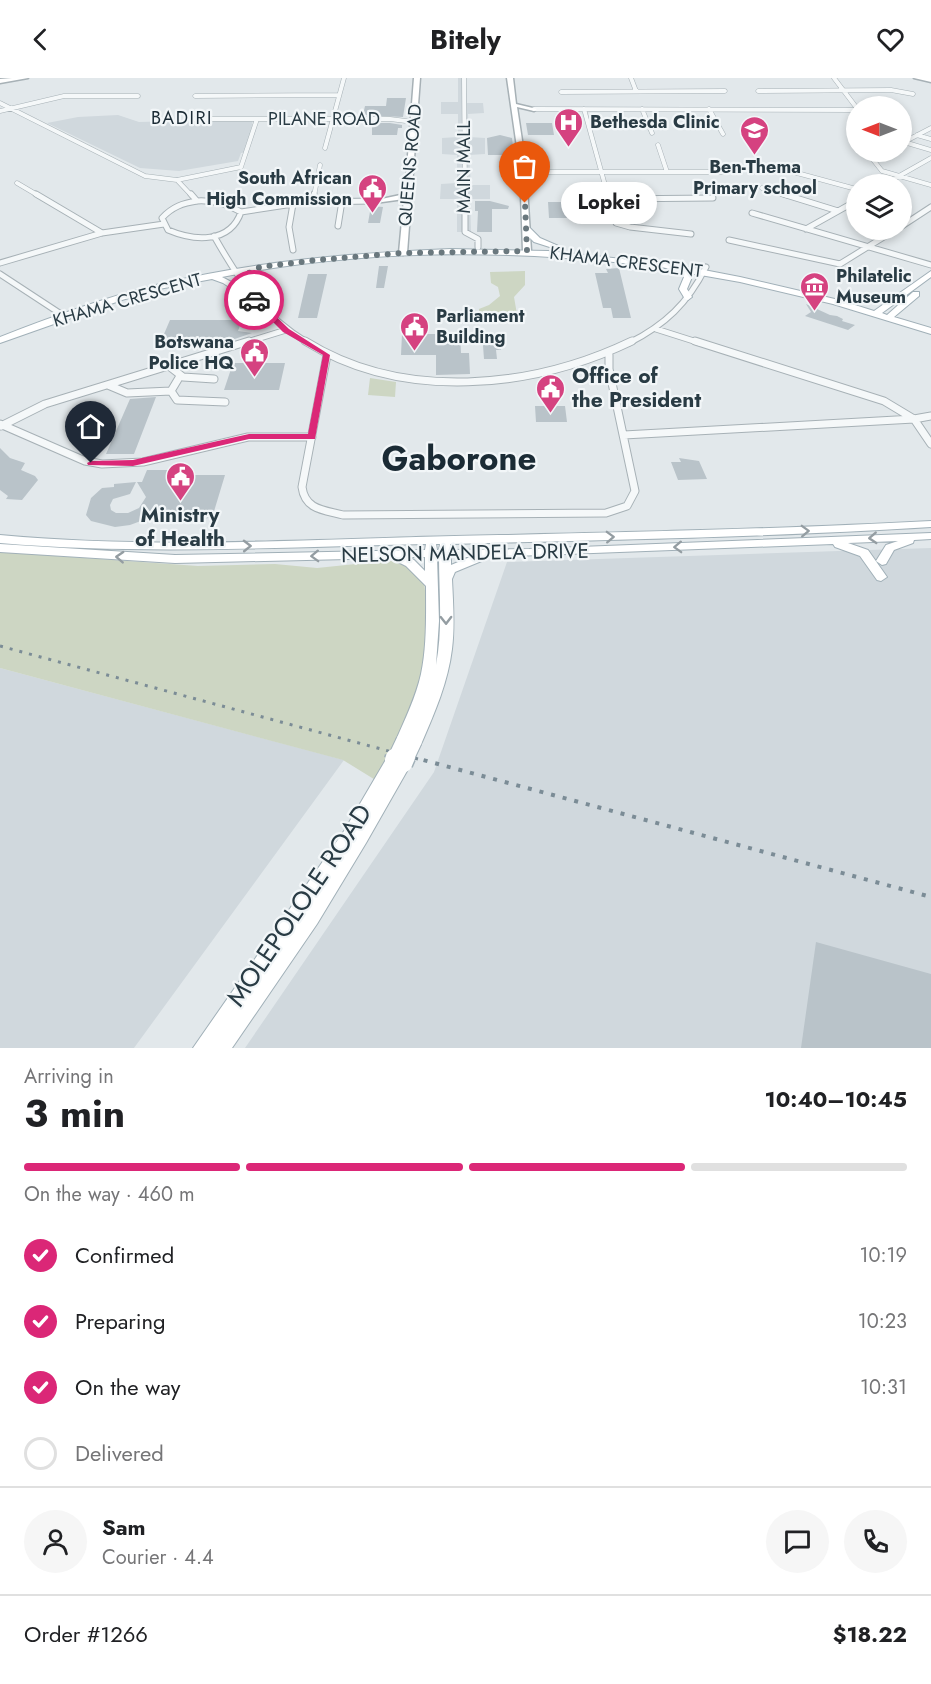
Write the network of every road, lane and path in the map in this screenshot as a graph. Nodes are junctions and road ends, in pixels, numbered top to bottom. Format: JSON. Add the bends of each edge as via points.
{"nodes":[{"id":1,"x":25,"y":78,"type":"edge"},
{"id":2,"x":344,"y":78,"type":"edge"},
{"id":3,"x":464,"y":78,"type":"edge"},
{"id":4,"x":510,"y":78,"type":"edge"},
{"id":5,"x":631,"y":78,"type":"edge"},
{"id":6,"x":834,"y":78,"type":"edge"},
{"id":7,"x":917,"y":78,"type":"edge"},
{"id":8,"x":415,"y":79,"type":"edge"},
{"id":9,"x":931,"y":80,"type":"edge"},
{"id":10,"x":0,"y":81,"type":"edge"},
{"id":11,"x":636,"y":91,"type":"junction"},
{"id":12,"x":725,"y":91,"type":"dead end"},
{"id":13,"x":758,"y":91,"type":"dead end"},
{"id":14,"x":844,"y":91,"type":"junction"},
{"id":15,"x":561,"y":92,"type":"dead end"},
{"id":16,"x":913,"y":94,"type":"dead end"},
{"id":17,"x":339,"y":95,"type":"junction"},
{"id":18,"x":138,"y":96,"type":"dead end"},
{"id":19,"x":195,"y":96,"type":"dead end"},
{"id":20,"x":848,"y":96,"type":"edge"},
{"id":21,"x":0,"y":103,"type":"edge"},
{"id":22,"x":11,"y":108,"type":"junction"},
{"id":23,"x":846,"y":108,"type":"edge"},
{"id":24,"x":515,"y":109,"type":"junction"},
{"id":25,"x":534,"y":109,"type":"joint"},
{"id":26,"x":584,"y":109,"type":"junction"},
{"id":27,"x":642,"y":109,"type":"junction"},
{"id":28,"x":709,"y":109,"type":"junction"},
{"id":29,"x":0,"y":111,"type":"edge"},
{"id":30,"x":190,"y":119,"type":"dead end"},
{"id":31,"x":257,"y":119,"type":"junction"},
{"id":32,"x":333,"y":119,"type":"junction"},
{"id":33,"x":414,"y":119,"type":"junction"},
{"id":34,"x":931,"y":128,"type":"edge"},
{"id":35,"x":652,"y":133,"type":"dead end"},
{"id":36,"x":723,"y":134,"type":"dead end"},
{"id":37,"x":917,"y":135,"type":"junction"},
{"id":38,"x":931,"y":139,"type":"edge"},
{"id":39,"x":658,"y":145,"type":"dead end"},
{"id":40,"x":326,"y":148,"type":"dead end"},
{"id":41,"x":931,"y":150,"type":"edge"},
{"id":42,"x":931,"y":158,"type":"edge"},
{"id":43,"x":874,"y":162,"type":"edge"},
{"id":44,"x":320,"y":165,"type":"dead end"},
{"id":45,"x":786,"y":170,"type":"dead end"},
{"id":46,"x":523,"y":172,"type":"junction"},
{"id":47,"x":541,"y":172,"type":"joint"},
{"id":48,"x":601,"y":172,"type":"junction"},
{"id":49,"x":667,"y":172,"type":"junction"},
{"id":50,"x":726,"y":172,"type":"dead end"},
{"id":51,"x":894,"y":174,"type":"edge"},
{"id":52,"x":903,"y":174,"type":"edge"},
{"id":53,"x":912,"y":179,"type":"edge"},
{"id":54,"x":177,"y":180,"type":"junction"},
{"id":55,"x":17,"y":183,"type":"dead end"},
{"id":56,"x":931,"y":185,"type":"edge"},
{"id":57,"x":846,"y":186,"type":"edge"},
{"id":58,"x":762,"y":188,"type":"dead end"},
{"id":59,"x":408,"y":195,"type":"junction"},
{"id":60,"x":713,"y":198,"type":"dead end"},
{"id":61,"x":610,"y":199,"type":"junction"},
{"id":62,"x":196,"y":201,"type":"junction"},
{"id":63,"x":342,"y":201,"type":"junction"},
{"id":64,"x":375,"y":201,"type":"junction"},
{"id":65,"x":313,"y":202,"type":"junction"},
{"id":66,"x":293,"y":204,"type":"junction"},
{"id":67,"x":407,"y":207,"type":"junction"},
{"id":68,"x":846,"y":207,"type":"edge"},
{"id":69,"x":931,"y":207,"type":"edge"},
{"id":70,"x":838,"y":211,"type":"junction"},
{"id":71,"x":241,"y":212,"type":"junction"},
{"id":72,"x":752,"y":213,"type":"dead end"},
{"id":73,"x":912,"y":219,"type":"edge"},
{"id":74,"x":164,"y":224,"type":"junction"},
{"id":75,"x":338,"y":226,"type":"dead end"},
{"id":76,"x":806,"y":229,"type":"junction"},
{"id":77,"x":527,"y":230,"type":"junction"},
{"id":78,"x":102,"y":233,"type":"junction"},
{"id":79,"x":691,"y":234,"type":"dead end"},
{"id":80,"x":214,"y":236,"type":"junction"},
{"id":81,"x":729,"y":240,"type":"dead end"},
{"id":82,"x":880,"y":240,"type":"edge"},
{"id":83,"x":478,"y":246,"type":"junction"},
{"id":84,"x":868,"y":247,"type":"junction"},
{"id":85,"x":527,"y":249,"type":"junction"},
{"id":86,"x":563,"y":249,"type":"junction"},
{"id":87,"x":293,"y":250,"type":"dead end"},
{"id":88,"x":403,"y":250,"type":"junction"},
{"id":89,"x":0,"y":264,"type":"edge"},
{"id":90,"x":931,"y":266,"type":"edge"},
{"id":91,"x":260,"y":267,"type":"junction"},
{"id":92,"x":678,"y":267,"type":"junction"},
{"id":93,"x":705,"y":269,"type":"junction"},
{"id":94,"x":234,"y":270,"type":"junction"},
{"id":95,"x":931,"y":273,"type":"edge"},
{"id":96,"x":0,"y":274,"type":"edge"},
{"id":97,"x":730,"y":276,"type":"junction"},
{"id":98,"x":200,"y":278,"type":"junction"},
{"id":99,"x":699,"y":280,"type":"junction"},
{"id":100,"x":931,"y":282,"type":"edge"},
{"id":101,"x":243,"y":283,"type":"junction"},
{"id":102,"x":251,"y":296,"type":"junction"},
{"id":103,"x":842,"y":296,"type":"junction"},
{"id":104,"x":688,"y":297,"type":"junction"},
{"id":105,"x":894,"y":300,"type":"junction"},
{"id":106,"x":906,"y":301,"type":"junction"},
{"id":107,"x":880,"y":311,"type":"junction"},
{"id":108,"x":61,"y":314,"type":"junction"},
{"id":109,"x":892,"y":315,"type":"junction"},
{"id":110,"x":914,"y":320,"type":"junction"},
{"id":111,"x":931,"y":325,"type":"edge"},
{"id":112,"x":656,"y":329,"type":"junction"},
{"id":113,"x":286,"y":330,"type":"junction"},
{"id":114,"x":931,"y":331,"type":"edge"},
{"id":115,"x":0,"y":334,"type":"edge"},
{"id":116,"x":0,"y":339,"type":"edge"},
{"id":117,"x":327,"y":355,"type":"junction"},
{"id":118,"x":609,"y":355,"type":"junction"},
{"id":119,"x":169,"y":366,"type":"junction"},
{"id":120,"x":180,"y":376,"type":"junction"},
{"id":121,"x":214,"y":379,"type":"dead end"},
{"id":122,"x":108,"y":385,"type":"junction"},
{"id":123,"x":171,"y":392,"type":"junction"},
{"id":124,"x":225,"y":402,"type":"dead end"},
{"id":125,"x":931,"y":416,"type":"edge"},
{"id":126,"x":914,"y":419,"type":"junction"},
{"id":127,"x":0,"y":425,"type":"edge"},
{"id":128,"x":624,"y":435,"type":"junction"},
{"id":129,"x":312,"y":437,"type":"junction"},
{"id":130,"x":931,"y":444,"type":"edge"},
{"id":131,"x":931,"y":524,"type":"edge"},
{"id":132,"x":931,"y":536,"type":"edge"},
{"id":133,"x":0,"y":539,"type":"edge"},
{"id":134,"x":803,"y":541,"type":"junction"},
{"id":135,"x":438,"y":547,"type":"junction"},
{"id":136,"x":0,"y":548,"type":"edge"},
{"id":137,"x":387,"y":554,"type":"junction"},
{"id":138,"x":493,"y":554,"type":"junction"},
{"id":139,"x":882,"y":561,"type":"dead end"},
{"id":140,"x":881,"y":577,"type":"dead end"},
{"id":141,"x":438,"y":582,"type":"junction"},
{"id":142,"x":398,"y":762,"type":"junction"},
{"id":143,"x":202,"y":1048,"type":"edge"},
{"id":144,"x":221,"y":1048,"type":"edge"}],
"edges":[{"from":1,"to":10,"type":"main road"},
{"from":2,"to":17,"type":"street"},
{"from":3,"to":83,"type":"street","name":"MAIN MALL","via":[[465,232],[478,239]]},
{"from":4,"to":24,"type":"main road"},
{"from":5,"to":11,"type":"street"},
{"from":6,"to":14,"type":"street"},
{"from":7,"to":9,"type":"main road"},
{"from":8,"to":33,"type":"main road","name":"QUEENS ROAD"},
{"from":11,"to":12,"type":"street"},
{"from":11,"to":15,"type":"street"},
{"from":13,"to":14,"type":"street"},
{"from":14,"to":16,"type":"street","via":[[891,90]]},
{"from":14,"to":20,"type":"street"},
{"from":17,"to":19,"type":"street"},
{"from":17,"to":32,"type":"street"},
{"from":18,"to":22,"type":"street","via":[[64,96]]},
{"from":21,"to":22,"type":"street"},
{"from":22,"to":29,"type":"street"},
{"from":22,"to":54,"type":"street","via":[[146,176]]},
{"from":23,"to":28,"type":"street"},
{"from":24,"to":25,"type":"main road"},
{"from":24,"to":46,"type":"main road"},
{"from":25,"to":26,"type":"street"},
{"from":26,"to":27,"type":"street"},
{"from":26,"to":48,"type":"street"},
{"from":27,"to":28,"type":"street"},
{"from":27,"to":35,"type":"street"},
{"from":28,"to":36,"type":"street"},
{"from":30,"to":31,"type":"street","name":"PILANE ROAD"},
{"from":31,"to":32,"type":"street","name":"PILANE ROAD"},
{"from":31,"to":54,"type":"street","via":[[241,167]]},
{"from":32,"to":33,"type":"street","name":"PILANE ROAD"},
{"from":32,"to":40,"type":"street"},
{"from":33,"to":59,"type":"main road","name":"QUEENS ROAD"},
{"from":34,"to":37,"type":"street"},
{"from":37,"to":38,"type":"street"},
{"from":37,"to":41,"type":"street","via":[[904,142]]},
{"from":39,"to":49,"type":"street"},
{"from":42,"to":52,"type":"street"},
{"from":43,"to":51,"type":"street","via":[[878,168]]},
{"from":44,"to":65,"type":"street"},
{"from":45,"to":57,"type":"street"},
{"from":46,"to":47,"type":"main road"},
{"from":46,"to":77,"type":"main road"},
{"from":47,"to":48,"type":"street"},
{"from":48,"to":49,"type":"street"},
{"from":48,"to":61,"type":"street"},
{"from":49,"to":50,"type":"street"},
{"from":53,"to":56,"type":"street"},
{"from":54,"to":62,"type":"street"},
{"from":55,"to":78,"type":"street"},
{"from":58,"to":70,"type":"street"},
{"from":59,"to":64,"type":"main road"},
{"from":59,"to":67,"type":"main road","name":"QUEENS ROAD"},
{"from":60,"to":61,"type":"street"},
{"from":61,"to":79,"type":"street","via":[[619,225]]},
{"from":62,"to":71,"type":"street","via":[[214,201]]},
{"from":62,"to":74,"type":"street","via":[[172,207],[162,218]]},
{"from":63,"to":64,"type":"street"},
{"from":63,"to":65,"type":"street"},
{"from":63,"to":75,"type":"street"},
{"from":64,"to":67,"type":"main road"},
{"from":65,"to":66,"type":"street"},
{"from":66,"to":71,"type":"street"},
{"from":66,"to":87,"type":"street","via":[[289,227]]},
{"from":67,"to":88,"type":"main road","name":"QUEENS ROAD"},
{"from":68,"to":70,"type":"street"},
{"from":69,"to":73,"type":"street"},
{"from":70,"to":76,"type":"street"},
{"from":71,"to":80,"type":"street","via":[[234,228]]},
{"from":72,"to":76,"type":"street"},
{"from":74,"to":78,"type":"street"},
{"from":74,"to":80,"type":"street","via":[[176,234],[192,238]]},
{"from":76,"to":84,"type":"street"},
{"from":77,"to":85,"type":"main road"},
{"from":77,"to":86,"type":"main road","via":[[543,244]]},
{"from":78,"to":89,"type":"street"},
{"from":80,"to":94,"type":"street"},
{"from":81,"to":84,"type":"street","via":[[835,264]]},
{"from":82,"to":84,"type":"street"},
{"from":83,"to":85,"type":"main road","name":"KHAMA CRESCENT"},
{"from":83,"to":88,"type":"main road","name":"KHAMA CRESCENT"},
{"from":84,"to":90,"type":"street"},
{"from":85,"to":86,"type":"main road","name":"KHAMA CRESCENT"},
{"from":85,"to":88,"type":"main road","name":"KHAMA CRESCENT"},
{"from":85,"to":92,"type":"main road","name":"KHAMA CRESCENT"},
{"from":86,"to":93,"type":"main road","name":"KHAMA CRESCENT","via":[[636,256]]},
{"from":88,"to":91,"type":"main road","name":"KHAMA CRESCENT"},
{"from":88,"to":94,"type":"main road","name":"KHAMA CRESCENT","via":[[317,255]]},
{"from":91,"to":94,"type":"main road","name":"KHAMA CRESCENT"},
{"from":91,"to":101,"type":"main road","via":[[249,273]]},
{"from":92,"to":93,"type":"main road","name":"KHAMA CRESCENT"},
{"from":92,"to":104,"type":"main road","via":[[688,277],[683,289]]},
{"from":93,"to":97,"type":"main road","name":"KHAMA CRESCENT"},
{"from":93,"to":99,"type":"street"},
{"from":93,"to":103,"type":"main road","name":"KHAMA CRESCENT"},
{"from":94,"to":98,"type":"main road","name":"KHAMA CRESCENT"},
{"from":94,"to":101,"type":"street"},
{"from":94,"to":108,"type":"main road","name":"KHAMA CRESCENT","via":[[145,287]]},
{"from":95,"to":105,"type":"main road"},
{"from":96,"to":108,"type":"street"},
{"from":97,"to":99,"type":"main road"},
{"from":97,"to":107,"type":"main road","name":"KHAMA CRESCENT"},
{"from":98,"to":102,"type":"main road","via":[[230,282]]},
{"from":98,"to":108,"type":"main road","name":"KHAMA CRESCENT"},
{"from":99,"to":104,"type":"street"},
{"from":100,"to":106,"type":"main road"},
{"from":101,"to":102,"type":"street"},
{"from":102,"to":113,"type":"street"},
{"from":103,"to":105,"type":"main road","via":[[870,303]]},
{"from":103,"to":107,"type":"main road","name":"KHAMA CRESCENT"},
{"from":104,"to":112,"type":"street"},
{"from":105,"to":107,"type":"main road"},
{"from":106,"to":109,"type":"main road"},
{"from":106,"to":110,"type":"main road","via":[[905,308]]},
{"from":107,"to":109,"type":"main road","name":"KHAMA CRESCENT"},
{"from":108,"to":115,"type":"main road","name":"KHAMA CRESCENT"},
{"from":108,"to":116,"type":"main road","name":"KHAMA CRESCENT"},
{"from":109,"to":110,"type":"main road","name":"KHAMA CRESCENT"},
{"from":109,"to":114,"type":"main road","name":"KHAMA CRESCENT"},
{"from":110,"to":111,"type":"main road","name":"KHAMA CRESCENT"},
{"from":112,"to":118,"type":"street"},
{"from":112,"to":126,"type":"street","via":[[884,401]]},
{"from":113,"to":117,"type":"street"},
{"from":113,"to":119,"type":"street"},
{"from":117,"to":118,"type":"street","via":[[396,375],[468,382],[526,378]]},
{"from":117,"to":129,"type":"street"},
{"from":118,"to":128,"type":"street"},
{"from":119,"to":120,"type":"street"},
{"from":119,"to":122,"type":"street"},
{"from":120,"to":121,"type":"street"},
{"from":120,"to":123,"type":"street"},
{"from":122,"to":123,"type":"street","via":[[127,393]]},
{"from":122,"to":127,"type":"street","via":[[45,404]]},
{"from":123,"to":124,"type":"street","via":[[177,400]]},
{"from":125,"to":126,"type":"street"},
{"from":126,"to":128,"type":"street"},
{"from":126,"to":130,"type":"street"},
{"from":127,"to":129,"type":"street","via":[[98,465],[133,463],[249,437]]},
{"from":128,"to":129,"type":"street","via":[[635,491],[627,506],[620,510],[369,515],[343,515],[310,507],[302,487]]},
{"from":135,"to":131,"type":"main road","name":"NELSON MANDELA DRIVE","one_way":true},
{"from":132,"to":134,"type":"main road","name":"NELSON MANDELA DRIVE","one_way":true},
{"from":132,"to":139,"type":"main road","via":[[896,545],[885,553]]},
{"from":133,"to":135,"type":"main road","name":"NELSON MANDELA DRIVE","one_way":true,"via":[[178,547]]},
{"from":134,"to":138,"type":"main road","name":"NELSON MANDELA DRIVE","one_way":true},
{"from":134,"to":140,"type":"main road","via":[[860,550]]},
{"from":135,"to":137,"type":"main road","name":"NELSON MANDELA DRIVE"},
{"from":135,"to":138,"type":"main road","name":"NELSON MANDELA DRIVE"},
{"from":135,"to":141,"type":"main road"},
{"from":137,"to":136,"type":"main road","name":"NELSON MANDELA DRIVE","one_way":true,"via":[[175,559]]},
{"from":137,"to":141,"type":"main road","via":[[410,563]]},
{"from":138,"to":141,"type":"main road","via":[[458,565]]},
{"from":141,"to":142,"type":"main road","bridge":true,"via":[[446,637],[443,662]]},
{"from":142,"to":143,"type":"main road","name":"MOLEPOLOLE ROAD"},
{"from":142,"to":144,"type":"main road","name":"MOLEPOLOLE ROAD","via":[[361,839]]}]}
